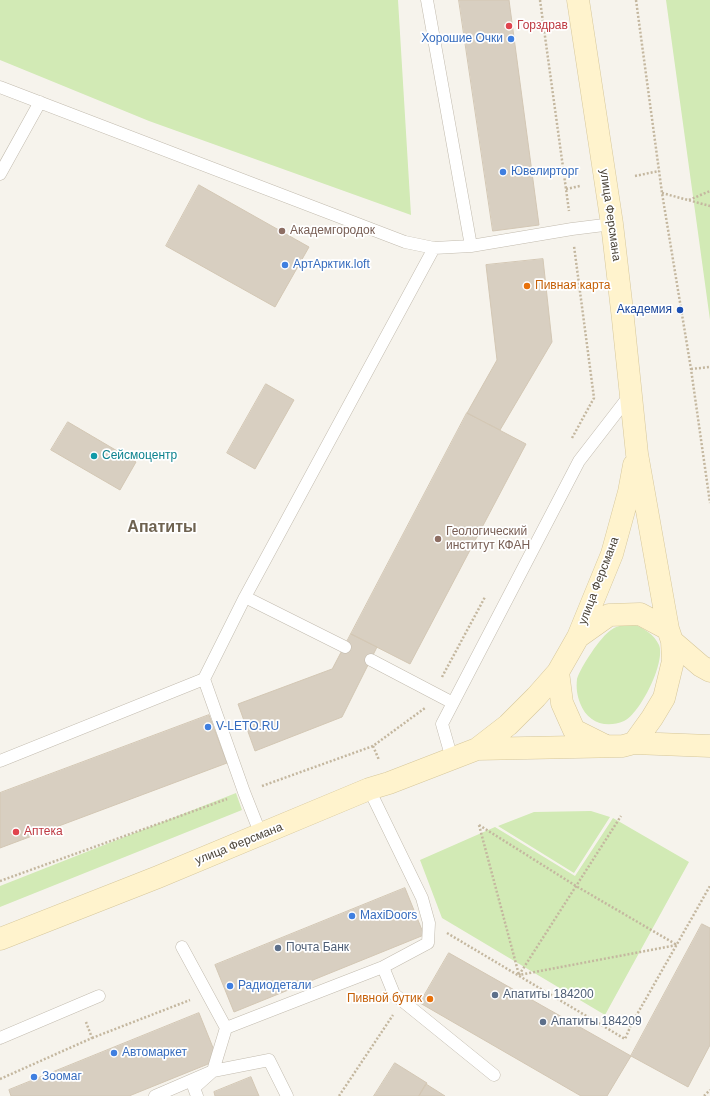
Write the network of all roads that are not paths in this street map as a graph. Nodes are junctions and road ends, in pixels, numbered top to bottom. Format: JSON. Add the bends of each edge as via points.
{"nodes":[{"id":1,"x":426,"y":0,"type":"edge"},
{"id":2,"x":578,"y":0,"type":"edge"},
{"id":3,"x":0,"y":87,"type":"edge"},
{"id":4,"x":40,"y":102,"type":"junction"},
{"id":5,"x":0,"y":174,"type":"edge"},
{"id":6,"x":612,"y":224,"type":"junction"},
{"id":7,"x":471,"y":246,"type":"junction"},
{"id":8,"x":434,"y":248,"type":"junction"},
{"id":9,"x":630,"y":395,"type":"junction"},
{"id":10,"x":637,"y":454,"type":"junction"},
{"id":11,"x":246,"y":596,"type":"junction"},
{"id":12,"x":670,"y":635,"type":"junction"},
{"id":13,"x":578,"y":637,"type":"junction"},
{"id":14,"x":344,"y":647,"type":"dead end"},
{"id":15,"x":370,"y":660,"type":"dead end"},
{"id":16,"x":710,"y":671,"type":"edge"},
{"id":17,"x":558,"y":672,"type":"junction"},
{"id":18,"x":204,"y":679,"type":"junction"},
{"id":19,"x":453,"y":703,"type":"junction"},
{"id":20,"x":634,"y":743,"type":"junction"},
{"id":21,"x":605,"y":746,"type":"junction"},
{"id":22,"x":710,"y":746,"type":"edge"},
{"id":23,"x":477,"y":749,"type":"junction"},
{"id":24,"x":452,"y":759,"type":"junction"},
{"id":25,"x":0,"y":761,"type":"edge"},
{"id":26,"x":369,"y":789,"type":"junction"},
{"id":27,"x":261,"y":835,"type":"junction"},
{"id":28,"x":0,"y":939,"type":"edge"},
{"id":29,"x":182,"y":947,"type":"dead end"},
{"id":30,"x":383,"y":968,"type":"junction"},
{"id":31,"x":99,"y":996,"type":"dead end"},
{"id":32,"x":226,"y":1028,"type":"junction"},
{"id":33,"x":0,"y":1038,"type":"edge"},
{"id":34,"x":213,"y":1070,"type":"junction"},
{"id":35,"x":494,"y":1075,"type":"dead end"},
{"id":36,"x":155,"y":1096,"type":"edge"},
{"id":37,"x":197,"y":1096,"type":"edge"},
{"id":38,"x":287,"y":1096,"type":"edge"}],
"edges":[{"from":1,"to":7,"type":"lane"},
{"from":2,"to":6,"type":"street","name":"улица Ферсмана"},
{"from":3,"to":4,"type":"lane"},
{"from":4,"to":5,"type":"lane"},
{"from":4,"to":8,"type":"lane","via":[[405,242]]},
{"from":6,"to":7,"type":"lane"},
{"from":6,"to":9,"type":"street","name":"улица Ферсмана"},
{"from":7,"to":8,"type":"lane"},
{"from":8,"to":11,"type":"lane"},
{"from":9,"to":10,"type":"street","name":"улица Ферсмана"},
{"from":9,"to":19,"type":"lane","via":[[579,461]]},
{"from":10,"to":12,"type":"street","name":"улица Ферсмана"},
{"from":10,"to":13,"type":"street","name":"улица Ферсмана","via":[[612,554]]},
{"from":11,"to":14,"type":"lane"},
{"from":11,"to":18,"type":"lane"},
{"from":12,"to":13,"type":"street","via":[[640,614],[609,615]]},
{"from":12,"to":16,"type":"street","via":[[701,666]]},
{"from":12,"to":20,"type":"street","via":[[673,661],[664,698]]},
{"from":13,"to":17,"type":"street"},
{"from":15,"to":19,"type":"lane"},
{"from":17,"to":21,"type":"street","via":[[562,703],[574,730]]},
{"from":17,"to":23,"type":"street","name":"улица Ферсмана","via":[[508,724]]},
{"from":18,"to":25,"type":"lane"},
{"from":18,"to":27,"type":"lane"},
{"from":19,"to":24,"type":"lane","via":[[442,724]]},
{"from":20,"to":21,"type":"street"},
{"from":20,"to":22,"type":"street"},
{"from":21,"to":23,"type":"street","name":"улица Ферсмана"},
{"from":23,"to":24,"type":"street","name":"улица Ферсмана"},
{"from":24,"to":26,"type":"street","name":"улица Ферсмана"},
{"from":26,"to":27,"type":"street","name":"улица Ферсмана"},
{"from":26,"to":30,"type":"lane","via":[[422,898],[430,923],[428,943]]},
{"from":27,"to":28,"type":"street","name":"улица Ферсмана"},
{"from":29,"to":32,"type":"lane"},
{"from":30,"to":32,"type":"lane"},
{"from":30,"to":35,"type":"lane","via":[[394,994]]},
{"from":31,"to":33,"type":"lane"},
{"from":32,"to":34,"type":"lane"},
{"from":34,"to":36,"type":"lane"},
{"from":34,"to":37,"type":"lane","via":[[194,1088]]},
{"from":34,"to":38,"type":"lane","via":[[268,1060]]}]}
